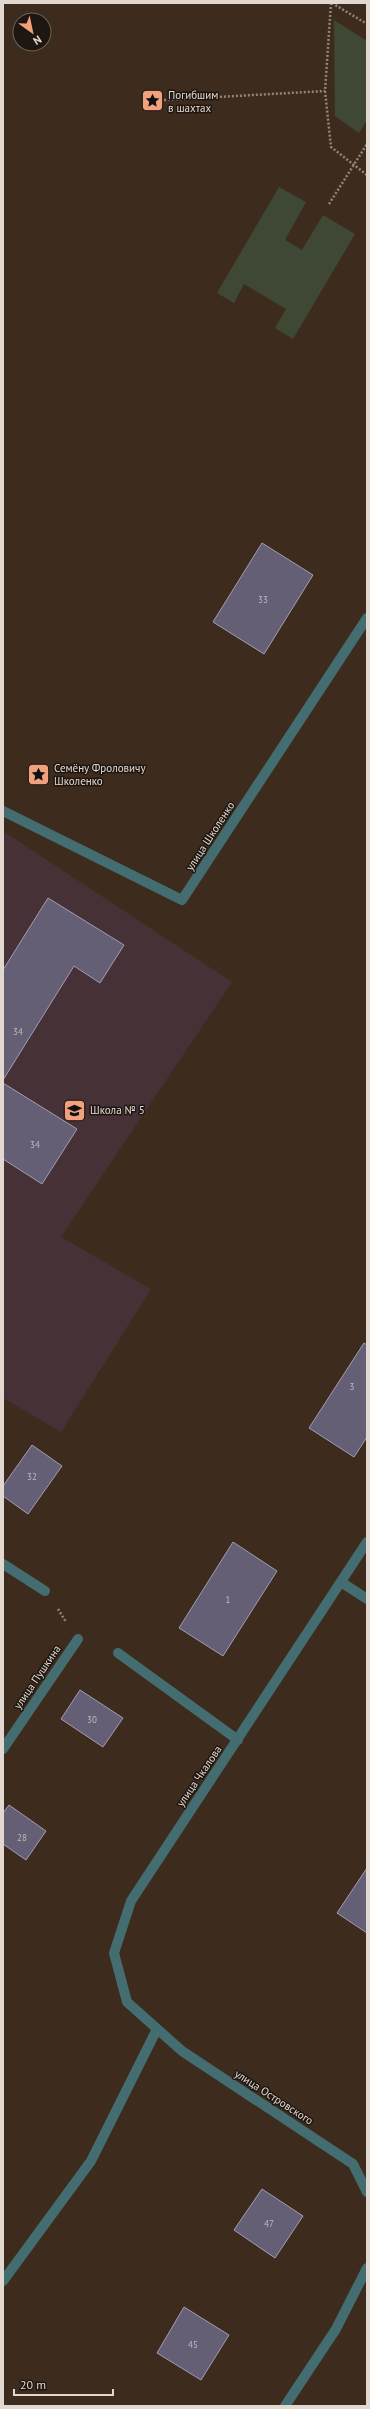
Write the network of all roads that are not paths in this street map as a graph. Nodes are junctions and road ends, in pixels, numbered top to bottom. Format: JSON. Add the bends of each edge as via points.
{"nodes":[{"id":1,"x":367,"y":618,"type":"edge"},
{"id":2,"x":3,"y":811,"type":"edge"},
{"id":3,"x":367,"y":1542,"type":"edge"},
{"id":4,"x":3,"y":1564,"type":"edge"},
{"id":5,"x":341,"y":1582,"type":"junction"},
{"id":6,"x":45,"y":1591,"type":"dead end"},
{"id":7,"x":367,"y":1599,"type":"edge"},
{"id":8,"x":78,"y":1639,"type":"dead end"},
{"id":9,"x":118,"y":1653,"type":"dead end"},
{"id":10,"x":238,"y":1740,"type":"junction"},
{"id":11,"x":3,"y":1749,"type":"edge"},
{"id":12,"x":157,"y":2029,"type":"junction"},
{"id":13,"x":367,"y":2192,"type":"edge"},
{"id":14,"x":367,"y":2268,"type":"edge"},
{"id":15,"x":3,"y":2281,"type":"edge"},
{"id":16,"x":285,"y":2406,"type":"edge"}],
"edges":[{"from":1,"to":2,"type":"street","name":"улица Школенко","via":[[182,900]]},
{"from":3,"to":5,"type":"street","name":"улица Чкалова"},
{"from":4,"to":6,"type":"street"},
{"from":5,"to":7,"type":"street"},
{"from":5,"to":10,"type":"street","name":"улица Чкалова"},
{"from":8,"to":11,"type":"street","name":"улица Пушкина"},
{"from":9,"to":10,"type":"street"},
{"from":10,"to":12,"type":"street","name":"улица Чкалова","via":[[131,1901],[114,1953],[127,2002]]},
{"from":12,"to":13,"type":"street","name":"улица Островского","via":[[182,2051],[353,2164]]},
{"from":12,"to":15,"type":"street","via":[[91,2161]]},
{"from":14,"to":16,"type":"street","via":[[336,2329]]}]}
